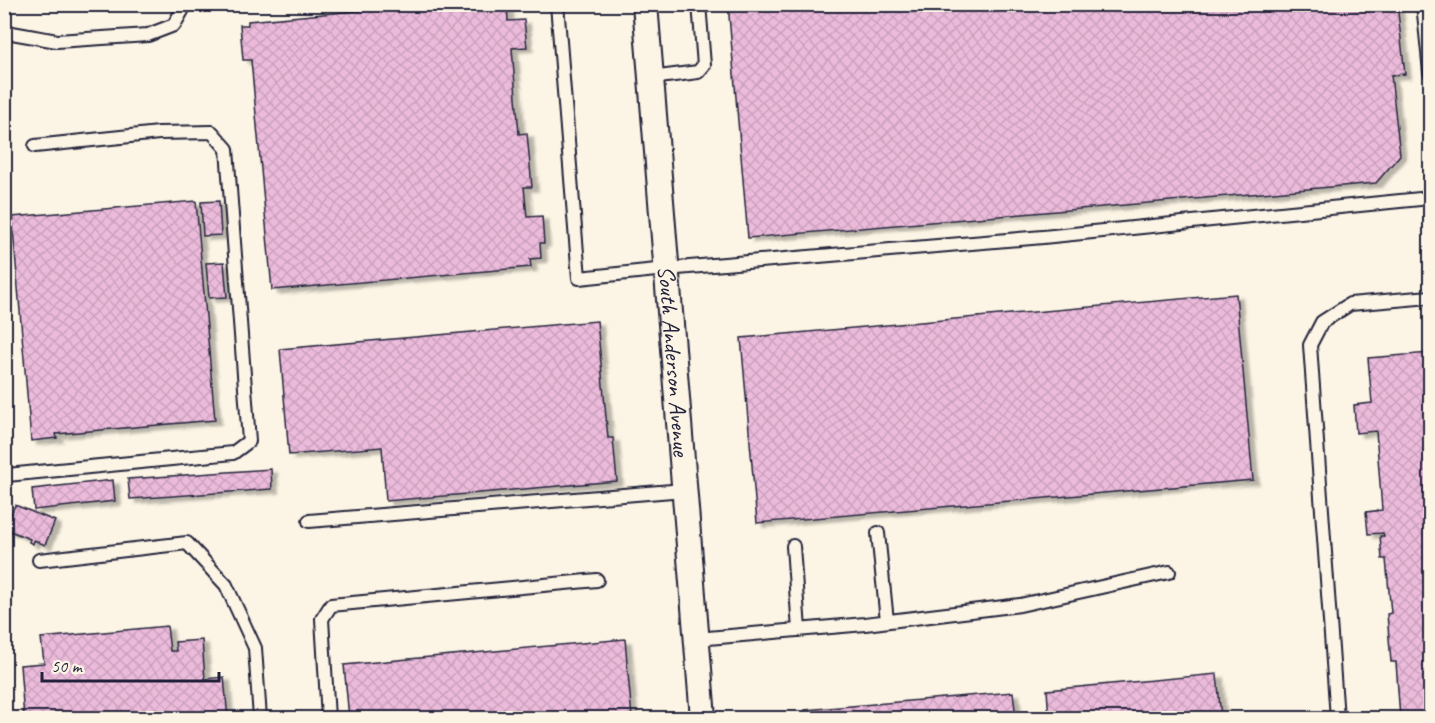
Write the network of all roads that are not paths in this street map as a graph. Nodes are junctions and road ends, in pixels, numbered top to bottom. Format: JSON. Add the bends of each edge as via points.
{"nodes":[{"id":1,"x":183,"y":4,"type":"edge"},
{"id":2,"x":557,"y":4,"type":"edge"},
{"id":3,"x":645,"y":4,"type":"edge"},
{"id":4,"x":699,"y":4,"type":"edge"},
{"id":5,"x":1423,"y":4,"type":"edge"},
{"id":6,"x":4,"y":34,"type":"edge"},
{"id":7,"x":1431,"y":72,"type":"edge"},
{"id":8,"x":651,"y":78,"type":"junction"},
{"id":9,"x":35,"y":146,"type":"dead end"},
{"id":10,"x":1431,"y":198,"type":"edge"},
{"id":11,"x":666,"y":269,"type":"junction"},
{"id":12,"x":1431,"y":297,"type":"edge"},
{"id":13,"x":4,"y":477,"type":"edge"},
{"id":14,"x":684,"y":490,"type":"junction"},
{"id":15,"x":309,"y":521,"type":"dead end"},
{"id":16,"x":878,"y":533,"type":"dead end"},
{"id":17,"x":793,"y":546,"type":"dead end"},
{"id":18,"x":39,"y":560,"type":"dead end"},
{"id":19,"x":1169,"y":572,"type":"dead end"},
{"id":20,"x":597,"y":580,"type":"dead end"},
{"id":21,"x":887,"y":621,"type":"junction"},
{"id":22,"x":799,"y":630,"type":"junction"},
{"id":23,"x":697,"y":639,"type":"junction"},
{"id":24,"x":260,"y":718,"type":"edge"},
{"id":25,"x":328,"y":718,"type":"edge"},
{"id":26,"x":704,"y":718,"type":"edge"},
{"id":27,"x":1337,"y":718,"type":"edge"}],
"edges":[{"from":1,"to":6,"type":"lane","via":[[174,25],[148,35],[57,40]]},
{"from":2,"to":11,"type":"lane","via":[[579,278]]},
{"from":3,"to":8,"type":"street","name":"South Anderson Avenue"},
{"from":4,"to":8,"type":"lane","via":[[704,64],[698,72]]},
{"from":5,"to":7,"type":"lane"},
{"from":8,"to":11,"type":"street","name":"South Anderson Avenue"},
{"from":9,"to":13,"type":"lane","via":[[159,133],[212,132],[227,149],[249,441],[233,453]]},
{"from":10,"to":11,"type":"lane","via":[[1055,236]]},
{"from":11,"to":14,"type":"street","name":"South Anderson Avenue"},
{"from":12,"to":27,"type":"lane","via":[[1350,304],[1322,322],[1310,345]]},
{"from":14,"to":15,"type":"lane"},
{"from":14,"to":23,"type":"street","name":"South Anderson Avenue"},
{"from":16,"to":21,"type":"lane"},
{"from":17,"to":22,"type":"lane"},
{"from":18,"to":24,"type":"lane","via":[[187,543],[226,585],[255,648]]},
{"from":19,"to":21,"type":"lane","via":[[1020,605]]},
{"from":20,"to":25,"type":"lane","via":[[332,605],[322,619]]},
{"from":21,"to":22,"type":"lane"},
{"from":22,"to":23,"type":"lane"},
{"from":23,"to":26,"type":"street","name":"South Anderson Avenue"}]}
